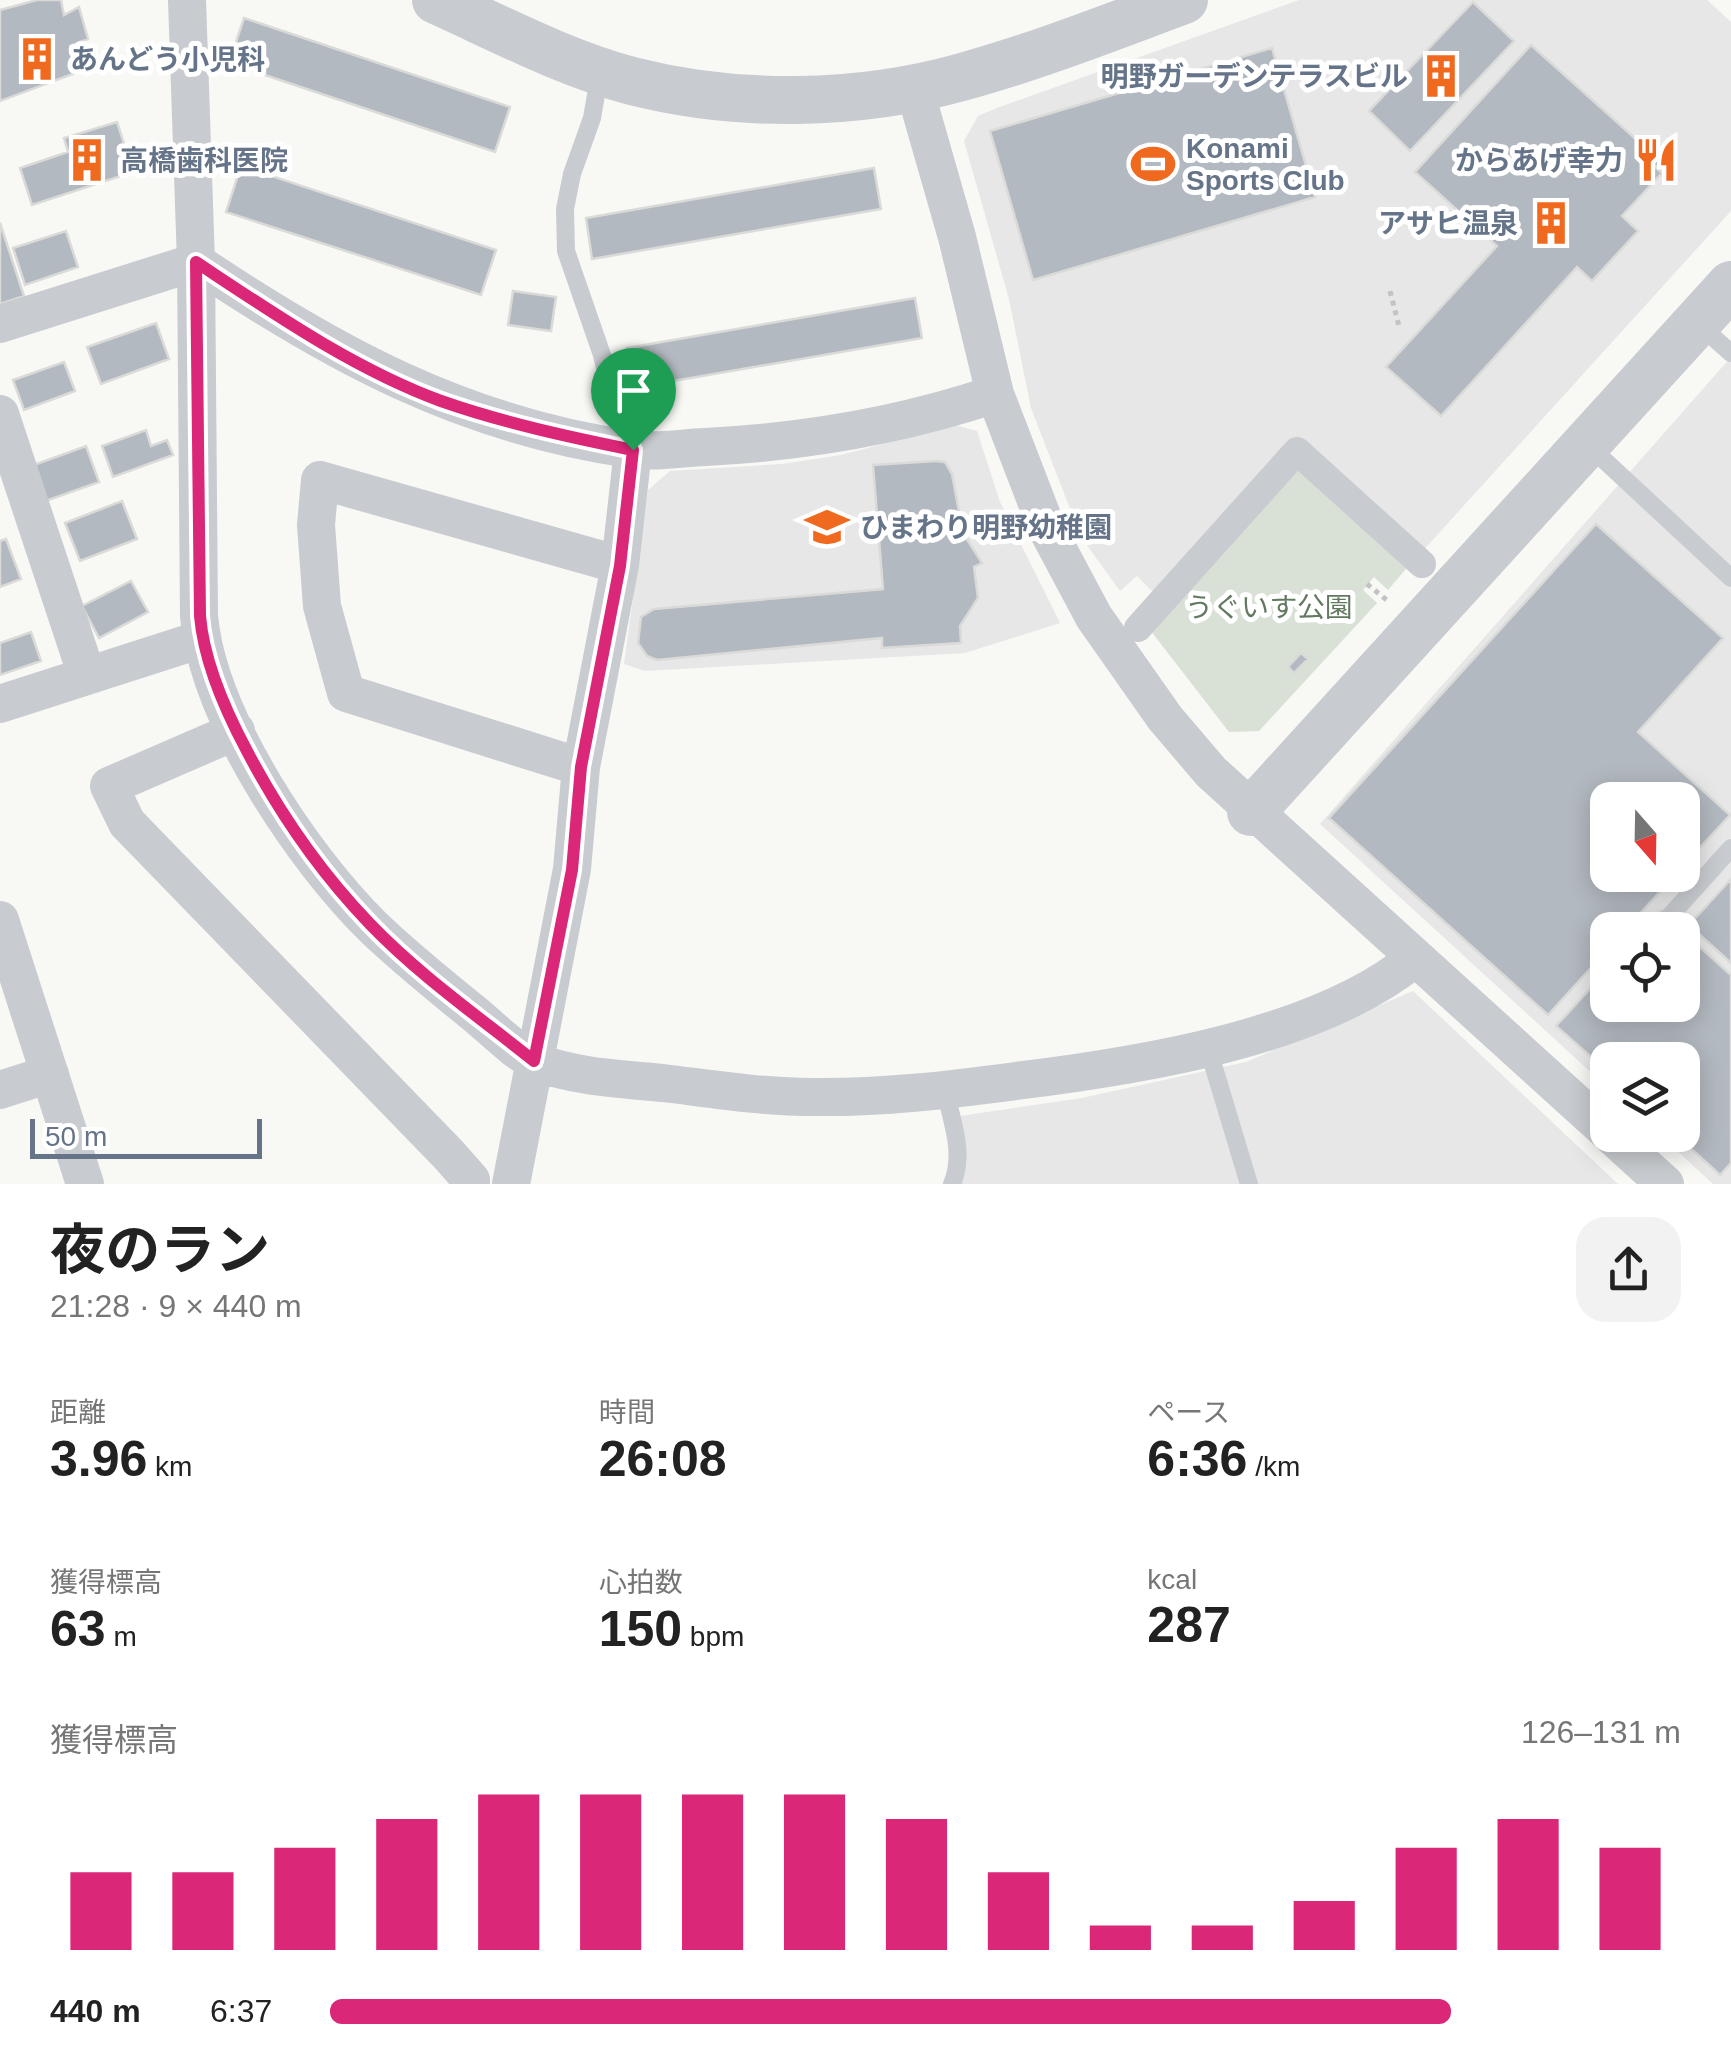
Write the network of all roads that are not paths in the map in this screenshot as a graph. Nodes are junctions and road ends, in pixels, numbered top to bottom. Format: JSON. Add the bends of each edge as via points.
{"nodes":[{"id":1,"x":188,"y":0,"type":"edge"},
{"id":2,"x":436,"y":0,"type":"edge"},
{"id":3,"x":1184,"y":0,"type":"edge"},
{"id":4,"x":600,"y":71,"type":"junction"},
{"id":5,"x":914,"y":87,"type":"junction"},
{"id":6,"x":196,"y":262,"type":"junction"},
{"id":7,"x":1731,"y":285,"type":"edge"},
{"id":8,"x":0,"y":324,"type":"edge"},
{"id":9,"x":1714,"y":338,"type":"edge"},
{"id":10,"x":994,"y":394,"type":"junction"},
{"id":11,"x":0,"y":414,"type":"edge"},
{"id":12,"x":1586,"y":444,"type":"junction"},
{"id":13,"x":633,"y":450,"type":"junction"},
{"id":14,"x":1422,"y":564,"type":"dead end"},
{"id":15,"x":620,"y":566,"type":"junction"},
{"id":16,"x":1731,"y":578,"type":"edge"},
{"id":17,"x":1138,"y":628,"type":"dead end"},
{"id":18,"x":202,"y":639,"type":"junction"},
{"id":19,"x":87,"y":676,"type":"junction"},
{"id":20,"x":0,"y":704,"type":"edge"},
{"id":21,"x":236,"y":731,"type":"junction"},
{"id":22,"x":581,"y":767,"type":"junction"},
{"id":23,"x":1251,"y":812,"type":"junction"},
{"id":24,"x":1731,"y":848,"type":"edge"},
{"id":25,"x":1673,"y":912,"type":"edge"},
{"id":26,"x":0,"y":920,"type":"edge"},
{"id":27,"x":1416,"y":958,"type":"junction"},
{"id":28,"x":1208,"y":1048,"type":"junction"},
{"id":29,"x":534,"y":1061,"type":"junction"},
{"id":30,"x":50,"y":1074,"type":"junction"},
{"id":31,"x":0,"y":1090,"type":"edge"},
{"id":32,"x":945,"y":1090,"type":"junction"},
{"id":33,"x":1590,"y":1117,"type":"edge"},
{"id":34,"x":1629,"y":1152,"type":"edge"},
{"id":35,"x":85,"y":1184,"type":"edge"},
{"id":36,"x":471,"y":1184,"type":"edge"},
{"id":37,"x":511,"y":1184,"type":"edge"},
{"id":38,"x":952,"y":1184,"type":"edge"},
{"id":39,"x":1249,"y":1184,"type":"edge"},
{"id":40,"x":1665,"y":1184,"type":"edge"}],
"edges":[{"from":1,"to":6,"type":"street"},
{"from":2,"to":4,"type":"street"},
{"from":3,"to":5,"type":"street","via":[[1017,60]]},
{"from":4,"to":5,"type":"street","via":[[676,90],[765,99]]},
{"from":4,"to":13,"type":"lane","via":[[565,209],[566,251],[618,425]]},
{"from":5,"to":10,"type":"street"},
{"from":6,"to":8,"type":"street"},
{"from":6,"to":13,"type":"street","via":[[348,357],[439,400]]},
{"from":6,"to":18,"type":"street"},
{"from":7,"to":9,"type":"street"},
{"from":9,"to":12,"type":"street"},
{"from":10,"to":13,"type":"street","via":[[827,436]]},
{"from":10,"to":23,"type":"street","via":[[1046,529],[1094,616],[1165,718]]},
{"from":11,"to":19,"type":"street"},
{"from":12,"to":16,"type":"lane"},
{"from":12,"to":23,"type":"street"},
{"from":13,"to":15,"type":"street"},
{"from":14,"to":17,"type":"street","via":[[1297,452]]},
{"from":15,"to":22,"type":"street"},
{"from":15,"to":22,"type":"street","via":[[320,480],[322,606],[346,693]]},
{"from":18,"to":19,"type":"street"},
{"from":18,"to":21,"type":"street"},
{"from":19,"to":20,"type":"street"},
{"from":21,"to":29,"type":"street","via":[[280,809],[339,890],[413,963]]},
{"from":21,"to":36,"type":"street","via":[[110,786],[115,804]]},
{"from":22,"to":29,"type":"street","via":[[572,870]]},
{"from":23,"to":27,"type":"street"},
{"from":24,"to":25,"type":"lane"},
{"from":26,"to":30,"type":"street"},
{"from":27,"to":28,"type":"street","via":[[1324,1009]]},
{"from":27,"to":33,"type":"street"},
{"from":28,"to":32,"type":"street","via":[[1105,1070]]},
{"from":28,"to":39,"type":"lane"},
{"from":29,"to":32,"type":"street","via":[[758,1095],[874,1097]]},
{"from":29,"to":37,"type":"street"},
{"from":30,"to":31,"type":"street"},
{"from":30,"to":35,"type":"street"},
{"from":32,"to":38,"type":"lane","via":[[958,1148]]},
{"from":34,"to":40,"type":"street"}]}
